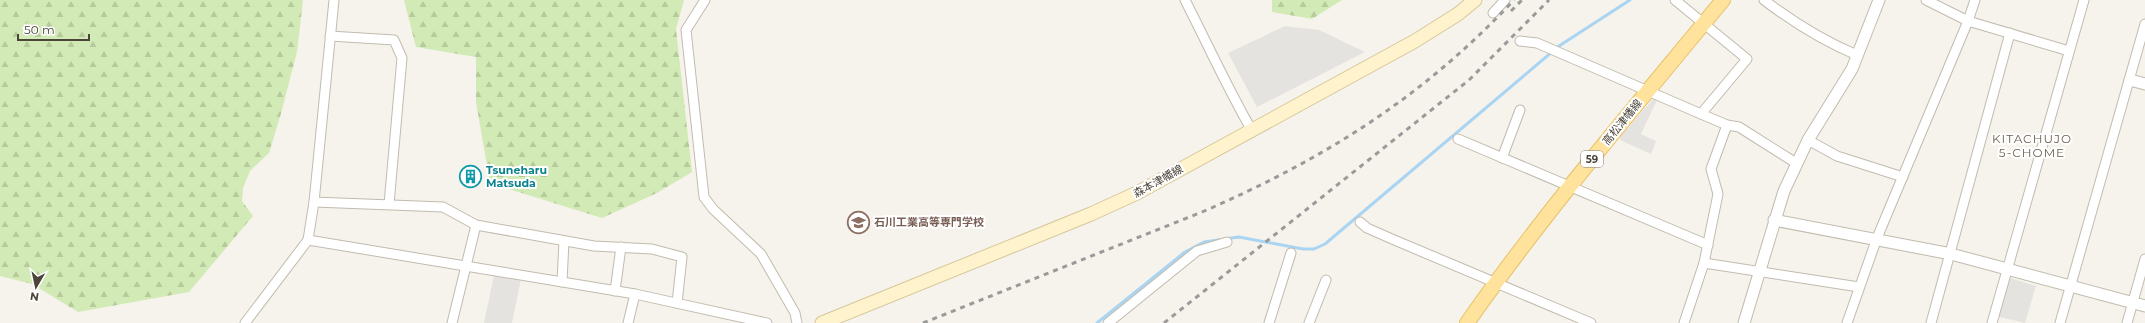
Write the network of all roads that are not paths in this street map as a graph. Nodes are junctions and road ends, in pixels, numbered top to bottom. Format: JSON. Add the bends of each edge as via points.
{"nodes":[{"id":1,"x":334,"y":0,"type":"edge"},
{"id":2,"x":705,"y":0,"type":"edge"},
{"id":3,"x":1185,"y":0,"type":"edge"},
{"id":4,"x":1474,"y":0,"type":"edge"},
{"id":5,"x":1505,"y":0,"type":"edge"},
{"id":6,"x":1675,"y":0,"type":"edge"},
{"id":7,"x":1723,"y":0,"type":"edge"},
{"id":8,"x":1764,"y":0,"type":"edge"},
{"id":9,"x":1879,"y":0,"type":"edge"},
{"id":10,"x":1926,"y":0,"type":"edge"},
{"id":11,"x":1975,"y":0,"type":"edge"},
{"id":12,"x":2084,"y":0,"type":"edge"},
{"id":13,"x":1494,"y":13,"type":"dead end"},
{"id":14,"x":1968,"y":21,"type":"junction"},
{"id":15,"x":1704,"y":24,"type":"junction"},
{"id":16,"x":2145,"y":24,"type":"edge"},
{"id":17,"x":2010,"y":33,"type":"junction"},
{"id":18,"x":330,"y":36,"type":"junction"},
{"id":19,"x":1520,"y":41,"type":"dead end"},
{"id":20,"x":2069,"y":51,"type":"junction"},
{"id":21,"x":1857,"y":55,"type":"junction"},
{"id":22,"x":2130,"y":80,"type":"junction"},
{"id":23,"x":2145,"y":84,"type":"edge"},
{"id":24,"x":1647,"y":92,"type":"junction"},
{"id":25,"x":1520,"y":110,"type":"dead end"},
{"id":26,"x":1701,"y":114,"type":"junction"},
{"id":27,"x":1727,"y":125,"type":"junction"},
{"id":28,"x":1251,"y":129,"type":"junction"},
{"id":29,"x":1458,"y":140,"type":"dead end"},
{"id":30,"x":1808,"y":140,"type":"junction"},
{"id":31,"x":1502,"y":158,"type":"junction"},
{"id":32,"x":1796,"y":163,"type":"junction"},
{"id":33,"x":1903,"y":177,"type":"junction"},
{"id":34,"x":1570,"y":187,"type":"junction"},
{"id":35,"x":314,"y":202,"type":"junction"},
{"id":36,"x":389,"y":204,"type":"junction"},
{"id":37,"x":1774,"y":220,"type":"junction"},
{"id":38,"x":1360,"y":222,"type":"dead end"},
{"id":39,"x":476,"y":225,"type":"junction"},
{"id":40,"x":1878,"y":238,"type":"junction"},
{"id":41,"x":308,"y":240,"type":"junction"},
{"id":42,"x":564,"y":241,"type":"junction"},
{"id":43,"x":1227,"y":242,"type":"dead end"},
{"id":44,"x":1708,"y":245,"type":"junction"},
{"id":45,"x":621,"y":247,"type":"junction"},
{"id":46,"x":1291,"y":253,"type":"dead end"},
{"id":47,"x":1951,"y":254,"type":"junction"},
{"id":48,"x":2145,"y":259,"type":"edge"},
{"id":49,"x":1704,"y":263,"type":"junction"},
{"id":50,"x":465,"y":266,"type":"junction"},
{"id":51,"x":2007,"y":269,"type":"junction"},
{"id":52,"x":1759,"y":271,"type":"junction"},
{"id":53,"x":1326,"y":280,"type":"dead end"},
{"id":54,"x":562,"y":282,"type":"junction"},
{"id":55,"x":1496,"y":282,"type":"junction"},
{"id":56,"x":2070,"y":286,"type":"junction"},
{"id":57,"x":1859,"y":287,"type":"junction"},
{"id":58,"x":614,"y":291,"type":"junction"},
{"id":59,"x":635,"y":294,"type":"junction"},
{"id":60,"x":677,"y":303,"type":"junction"},
{"id":61,"x":2132,"y":303,"type":"junction"},
{"id":62,"x":2145,"y":306,"type":"edge"},
{"id":63,"x":245,"y":323,"type":"edge"},
{"id":64,"x":452,"y":323,"type":"edge"},
{"id":65,"x":628,"y":323,"type":"edge"},
{"id":66,"x":766,"y":323,"type":"edge"},
{"id":67,"x":797,"y":323,"type":"edge"},
{"id":68,"x":822,"y":323,"type":"edge"},
{"id":69,"x":1108,"y":323,"type":"edge"},
{"id":70,"x":1269,"y":323,"type":"edge"},
{"id":71,"x":1309,"y":323,"type":"edge"},
{"id":72,"x":1467,"y":323,"type":"edge"},
{"id":73,"x":1591,"y":323,"type":"edge"},
{"id":74,"x":1684,"y":323,"type":"edge"},
{"id":75,"x":1744,"y":323,"type":"edge"},
{"id":76,"x":1846,"y":323,"type":"edge"},
{"id":77,"x":1931,"y":323,"type":"edge"},
{"id":78,"x":1992,"y":323,"type":"edge"},
{"id":79,"x":2060,"y":323,"type":"edge"},
{"id":80,"x":2127,"y":323,"type":"edge"}],
"edges":[{"from":1,"to":18,"type":"street"},
{"from":2,"to":67,"type":"street","via":[[686,30],[704,197],[713,209],[761,254],[796,312]]},
{"from":3,"to":28,"type":"street","via":[[1208,43],[1224,82]]},
{"from":4,"to":28,"type":"main road","name":"森本津幡線","via":[[1458,14],[1415,41]]},
{"from":5,"to":13,"type":"street"},
{"from":6,"to":15,"type":"street"},
{"from":7,"to":15,"type":"main road","name":"高松津幡線","number":"59"},
{"from":8,"to":21,"type":"street","via":[[1831,44]]},
{"from":9,"to":21,"type":"street"},
{"from":10,"to":14,"type":"street"},
{"from":11,"to":14,"type":"street"},
{"from":12,"to":20,"type":"street"},
{"from":14,"to":17,"type":"street"},
{"from":14,"to":33,"type":"street"},
{"from":15,"to":24,"type":"main road","name":"高松津幡線","number":"59"},
{"from":15,"to":26,"type":"street","via":[[1747,59]]},
{"from":16,"to":22,"type":"street"},
{"from":17,"to":20,"type":"street"},
{"from":17,"to":47,"type":"street"},
{"from":18,"to":35,"type":"street"},
{"from":18,"to":36,"type":"street","via":[[394,40],[402,58]]},
{"from":19,"to":24,"type":"street","via":[[1537,43]]},
{"from":20,"to":51,"type":"street"},
{"from":21,"to":30,"type":"street","via":[[1840,91]]},
{"from":22,"to":23,"type":"street"},
{"from":22,"to":56,"type":"street"},
{"from":24,"to":26,"type":"street"},
{"from":24,"to":34,"type":"main road","name":"高松津幡線","number":"59"},
{"from":25,"to":31,"type":"street"},
{"from":26,"to":27,"type":"street"},
{"from":27,"to":32,"type":"street","via":[[1739,127]]},
{"from":27,"to":44,"type":"street","via":[[1711,169],[1718,194]]},
{"from":28,"to":68,"type":"main road","name":"森本津幡線","via":[[1136,193],[1091,214]]},
{"from":29,"to":31,"type":"street"},
{"from":30,"to":32,"type":"street"},
{"from":30,"to":33,"type":"street","via":[[1837,156]]},
{"from":31,"to":34,"type":"street"},
{"from":32,"to":37,"type":"street"},
{"from":33,"to":40,"type":"street"},
{"from":34,"to":44,"type":"street"},
{"from":34,"to":55,"type":"main road","name":"高松津幡線","number":"59"},
{"from":35,"to":36,"type":"street"},
{"from":35,"to":41,"type":"street"},
{"from":36,"to":39,"type":"street","via":[[443,207]]},
{"from":37,"to":40,"type":"street"},
{"from":37,"to":52,"type":"street"},
{"from":38,"to":55,"type":"street","via":[[1367,228]]},
{"from":39,"to":42,"type":"street"},
{"from":39,"to":50,"type":"street"},
{"from":40,"to":47,"type":"street"},
{"from":40,"to":57,"type":"street"},
{"from":41,"to":50,"type":"street"},
{"from":41,"to":63,"type":"street"},
{"from":42,"to":45,"type":"street"},
{"from":42,"to":54,"type":"street"},
{"from":43,"to":69,"type":"street","via":[[1197,251]]},
{"from":44,"to":49,"type":"street"},
{"from":45,"to":58,"type":"street"},
{"from":45,"to":60,"type":"street","via":[[652,249],[682,257]]},
{"from":46,"to":70,"type":"street"},
{"from":47,"to":51,"type":"street"},
{"from":47,"to":77,"type":"street"},
{"from":48,"to":61,"type":"street"},
{"from":49,"to":52,"type":"street"},
{"from":49,"to":74,"type":"street"},
{"from":50,"to":54,"type":"street"},
{"from":50,"to":64,"type":"street"},
{"from":51,"to":56,"type":"street"},
{"from":51,"to":78,"type":"street"},
{"from":52,"to":57,"type":"street"},
{"from":52,"to":75,"type":"street"},
{"from":53,"to":71,"type":"street"},
{"from":54,"to":58,"type":"street"},
{"from":55,"to":72,"type":"main road","name":"高松津幡線","number":"59"},
{"from":55,"to":73,"type":"street"},
{"from":56,"to":61,"type":"street"},
{"from":56,"to":79,"type":"street"},
{"from":57,"to":76,"type":"street"},
{"from":58,"to":59,"type":"street"},
{"from":59,"to":60,"type":"street"},
{"from":59,"to":65,"type":"street"},
{"from":60,"to":66,"type":"street"},
{"from":61,"to":62,"type":"street"},
{"from":61,"to":80,"type":"street"}]}
